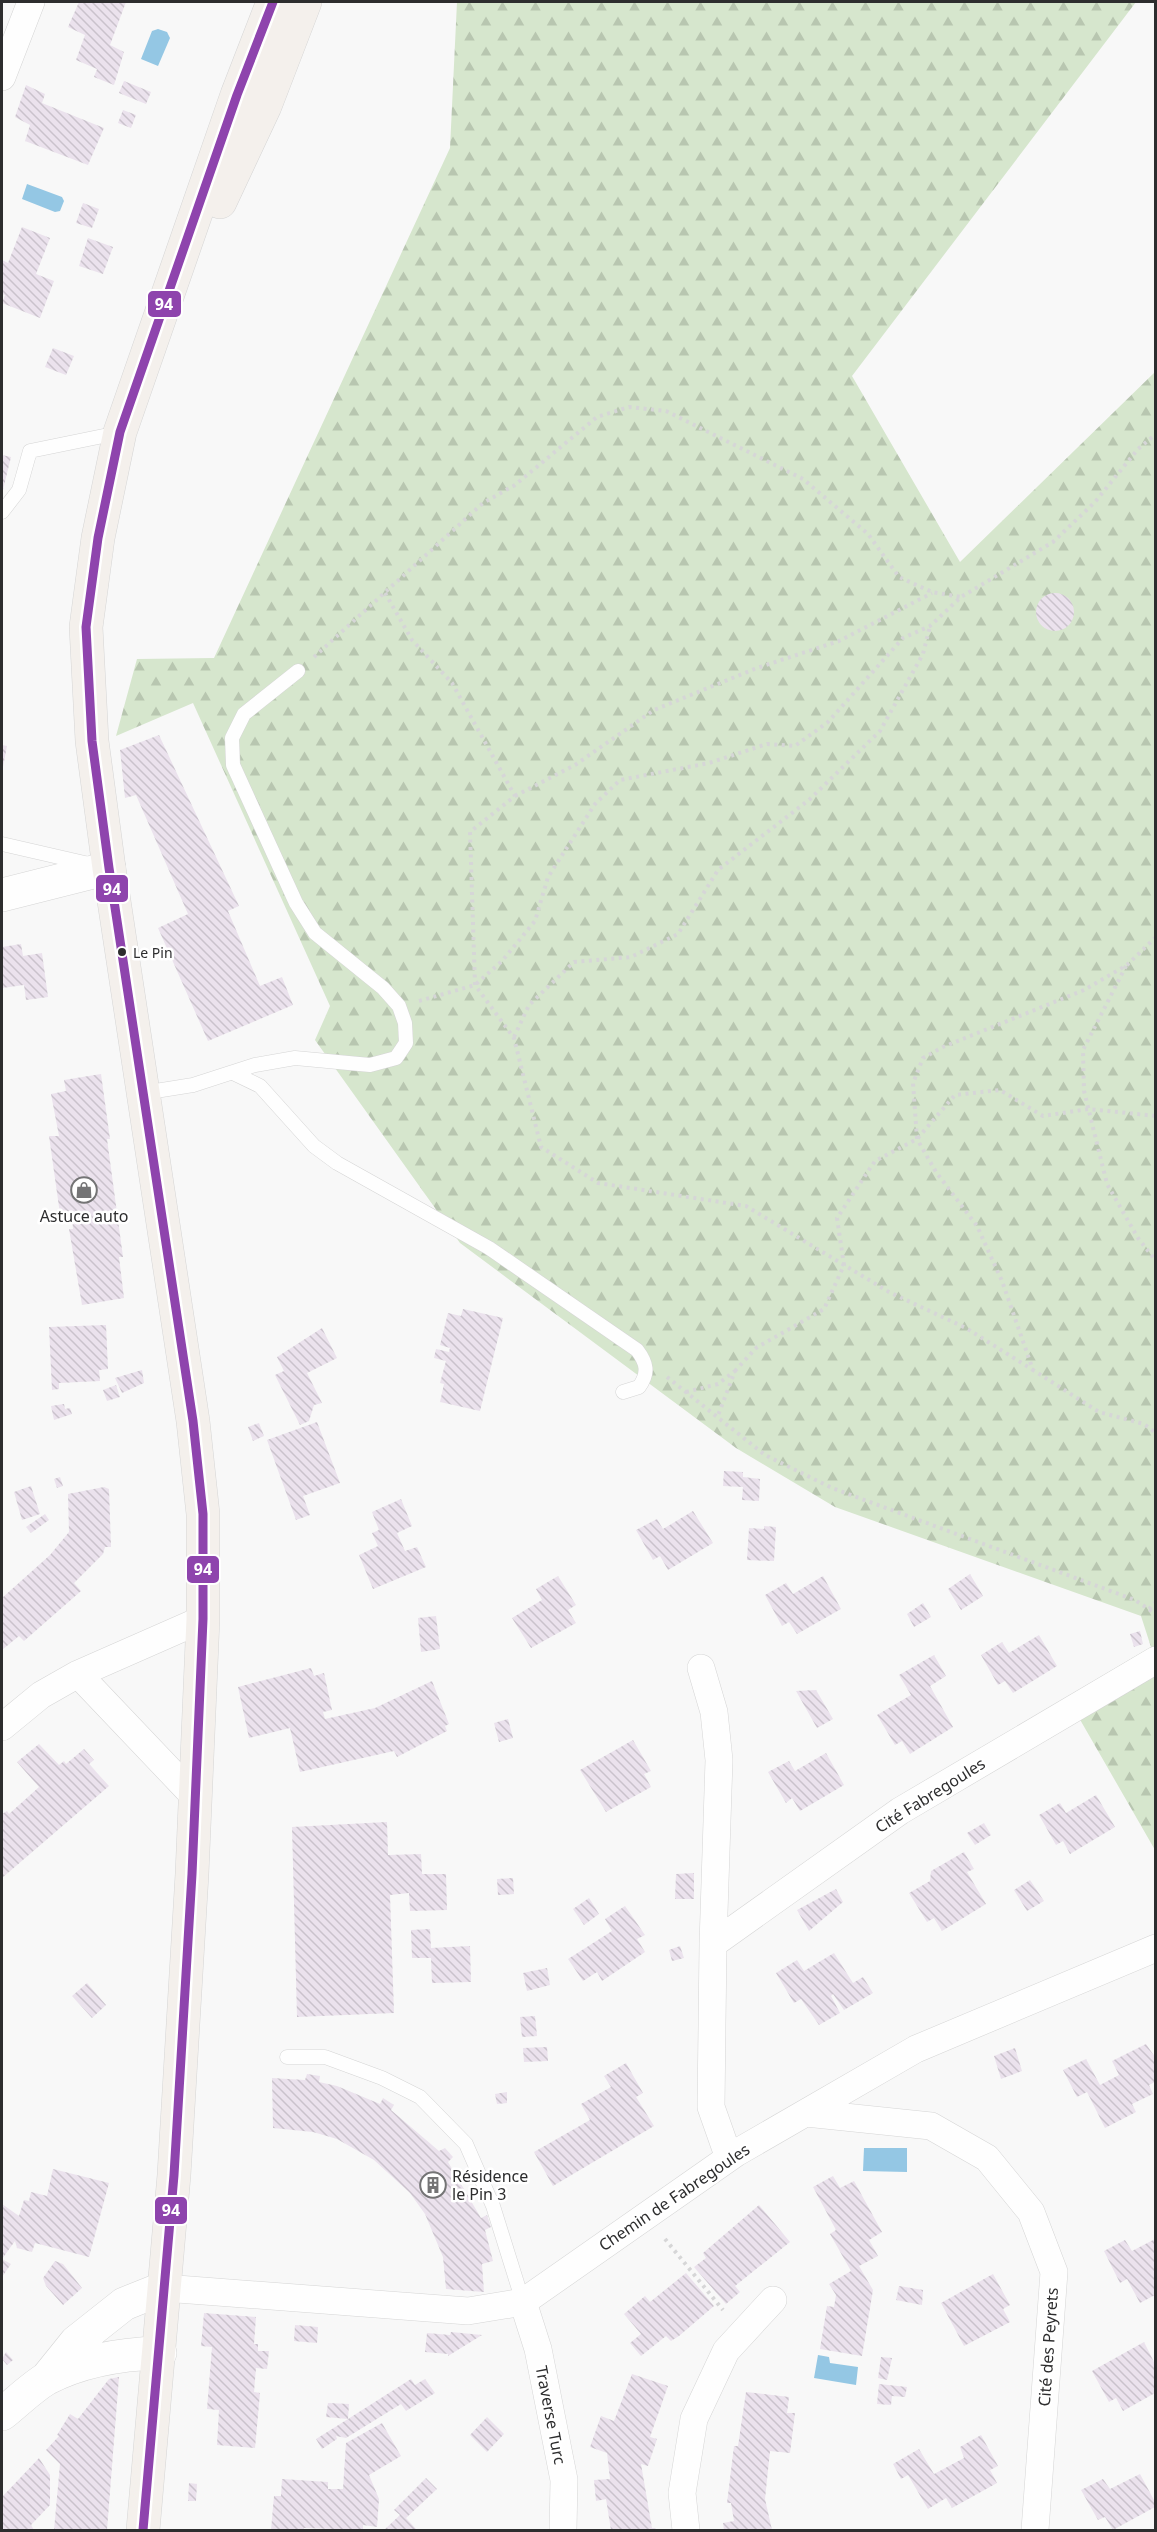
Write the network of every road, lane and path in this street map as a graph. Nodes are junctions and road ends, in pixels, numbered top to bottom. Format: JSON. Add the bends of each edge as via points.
{"nodes":[{"id":1,"x":31,"y":2,"type":"edge"},
{"id":2,"x":273,"y":2,"type":"edge"},
{"id":3,"x":305,"y":2,"type":"edge"},
{"id":4,"x":2,"y":77,"type":"edge"},
{"id":5,"x":146,"y":361,"type":"junction"},
{"id":6,"x":120,"y":432,"type":"junction"},
{"id":7,"x":1155,"y":434,"type":"edge"},
{"id":8,"x":2,"y":512,"type":"edge"},
{"id":9,"x":932,"y":592,"type":"junction"},
{"id":10,"x":385,"y":593,"type":"junction"},
{"id":11,"x":961,"y":597,"type":"junction"},
{"id":12,"x":930,"y":626,"type":"junction"},
{"id":13,"x":298,"y":671,"type":"joint"},
{"id":14,"x":514,"y":796,"type":"junction"},
{"id":15,"x":2,"y":844,"type":"edge"},
{"id":16,"x":109,"y":868,"type":"junction"},
{"id":17,"x":2,"y":895,"type":"edge"},
{"id":18,"x":1155,"y":938,"type":"edge"},
{"id":19,"x":1127,"y":965,"type":"junction"},
{"id":20,"x":475,"y":985,"type":"junction"},
{"id":21,"x":399,"y":1006,"type":"junction"},
{"id":22,"x":514,"y":1038,"type":"junction"},
{"id":23,"x":232,"y":1073,"type":"junction"},
{"id":24,"x":143,"y":1093,"type":"junction"},
{"id":25,"x":1088,"y":1109,"type":"junction"},
{"id":26,"x":1155,"y":1116,"type":"edge"},
{"id":27,"x":918,"y":1139,"type":"junction"},
{"id":28,"x":1155,"y":1261,"type":"edge"},
{"id":29,"x":844,"y":1265,"type":"junction"},
{"id":30,"x":645,"y":1360,"type":"junction"},
{"id":31,"x":1034,"y":1370,"type":"junction"},
{"id":32,"x":735,"y":1371,"type":"junction"},
{"id":33,"x":623,"y":1392,"type":"dead end"},
{"id":34,"x":685,"y":1392,"type":"junction"},
{"id":35,"x":717,"y":1418,"type":"junction"},
{"id":36,"x":1155,"y":1433,"type":"edge"},
{"id":37,"x":1155,"y":1602,"type":"edge"},
{"id":38,"x":1149,"y":1609,"type":"junction"},
{"id":39,"x":1155,"y":1614,"type":"edge"},
{"id":40,"x":203,"y":1619,"type":"junction"},
{"id":41,"x":1155,"y":1660,"type":"edge"},
{"id":42,"x":701,"y":1668,"type":"dead end"},
{"id":43,"x":78,"y":1674,"type":"junction"},
{"id":44,"x":2,"y":1727,"type":"edge"},
{"id":45,"x":194,"y":1796,"type":"junction"},
{"id":46,"x":713,"y":1944,"type":"junction"},
{"id":47,"x":1155,"y":1948,"type":"edge"},
{"id":48,"x":286,"y":2057,"type":"dead end"},
{"id":49,"x":806,"y":2113,"type":"junction"},
{"id":50,"x":729,"y":2158,"type":"junction"},
{"id":51,"x":646,"y":2216,"type":"junction"},
{"id":52,"x":164,"y":2288,"type":"junction"},
{"id":53,"x":773,"y":2300,"type":"dead end"},
{"id":54,"x":523,"y":2302,"type":"junction"},
{"id":55,"x":742,"y":2334,"type":"junction"},
{"id":56,"x":160,"y":2353,"type":"junction"},
{"id":57,"x":46,"y":2380,"type":"junction"},
{"id":58,"x":2,"y":2414,"type":"edge"},
{"id":59,"x":144,"y":2530,"type":"edge"},
{"id":60,"x":563,"y":2530,"type":"edge"},
{"id":61,"x":686,"y":2530,"type":"edge"},
{"id":62,"x":1035,"y":2530,"type":"edge"}],
"edges":[{"from":1,"to":4,"type":"street"},
{"from":2,"to":5,"type":"main road"},
{"from":3,"to":5,"type":"main road","via":[[265,106]]},
{"from":5,"to":6,"type":"main road"},
{"from":6,"to":8,"type":"lane","via":[[30,452],[19,490]]},
{"from":6,"to":16,"type":"main road","via":[[98,538],[86,627],[92,741]]},
{"from":7,"to":11,"type":"path","via":[[1095,502],[1053,542]]},
{"from":9,"to":10,"type":"path","via":[[899,577],[868,534],[803,479],[666,411],[629,407],[597,417],[514,485],[483,503]]},
{"from":9,"to":11,"type":"path"},
{"from":9,"to":14,"type":"path","via":[[839,641],[757,668],[654,710],[575,765]]},
{"from":10,"to":13,"type":"path"},
{"from":10,"to":14,"type":"path","via":[[412,640],[452,683]]},
{"from":11,"to":12,"type":"path"},
{"from":12,"to":20,"type":"path","via":[[903,638],[828,722],[795,746],[767,744],[709,763],[620,780],[595,804],[548,878],[535,921],[502,961]]},
{"from":12,"to":22,"type":"path","via":[[923,654],[880,730],[810,799],[718,870],[678,934],[631,957],[573,962],[529,1005]]},
{"from":13,"to":21,"type":"lane","via":[[244,714],[232,738],[233,765],[296,903],[315,933],[383,988]]},
{"from":14,"to":20,"type":"path","via":[[470,832]]},
{"from":15,"to":16,"type":"lane"},
{"from":16,"to":17,"type":"street"},
{"from":16,"to":24,"type":"main road"},
{"from":18,"to":19,"type":"path"},
{"from":19,"to":25,"type":"path","via":[[1083,1050]]},
{"from":19,"to":27,"type":"path","via":[[1084,990],[923,1058],[913,1083]]},
{"from":20,"to":21,"type":"path"},
{"from":20,"to":22,"type":"path"},
{"from":21,"to":23,"type":"lane","via":[[406,1043],[396,1058],[370,1065],[295,1058]]},
{"from":22,"to":29,"type":"path","via":[[541,1147],[598,1183],[746,1206]]},
{"from":23,"to":24,"type":"lane","via":[[193,1085]]},
{"from":23,"to":30,"type":"lane","via":[[260,1086],[314,1146],[337,1163],[489,1248],[638,1350]]},
{"from":24,"to":40,"type":"main road","via":[[193,1420],[203,1514]]},
{"from":25,"to":26,"type":"path"},
{"from":25,"to":27,"type":"path","via":[[1043,1116],[1000,1090],[955,1095]]},
{"from":25,"to":28,"type":"path","via":[[1107,1184]]},
{"from":27,"to":29,"type":"path","via":[[875,1161],[837,1218]]},
{"from":27,"to":31,"type":"path","via":[[936,1172],[978,1226]]},
{"from":29,"to":31,"type":"path","via":[[889,1292],[966,1328]]},
{"from":29,"to":32,"type":"path","via":[[824,1310],[756,1348]]},
{"from":30,"to":33,"type":"lane","via":[[647,1372],[639,1387]]},
{"from":30,"to":34,"type":"path"},
{"from":31,"to":36,"type":"path","via":[[1099,1412],[1144,1424]]},
{"from":32,"to":34,"type":"path","via":[[718,1384]]},
{"from":32,"to":35,"type":"path"},
{"from":34,"to":35,"type":"path"},
{"from":35,"to":38,"type":"path","via":[[765,1455],[832,1488],[1135,1600]]},
{"from":37,"to":38,"type":"path"},
{"from":38,"to":39,"type":"path"},
{"from":40,"to":43,"type":"street"},
{"from":40,"to":45,"type":"main road"},
{"from":41,"to":46,"type":"street","name":"Cité Fabregoules","via":[[900,1811]]},
{"from":42,"to":46,"type":"street","via":[[714,1712],[719,1760]]},
{"from":43,"to":44,"type":"street","via":[[40,1695]]},
{"from":43,"to":45,"type":"street"},
{"from":45,"to":52,"type":"main road","via":[[174,2175]]},
{"from":46,"to":50,"type":"street","via":[[711,2107]]},
{"from":47,"to":49,"type":"street","name":"Chemin de Fabregoules","via":[[916,2049]]},
{"from":48,"to":54,"type":"lane","via":[[325,2057],[382,2078],[420,2097],[466,2144],[493,2206]]},
{"from":49,"to":50,"type":"street","name":"Chemin de Fabregoules"},
{"from":49,"to":62,"type":"street","name":"Cité des Peyrets","via":[[931,2126],[987,2158],[1031,2212],[1054,2272]]},
{"from":50,"to":51,"type":"street","name":"Chemin de Fabregoules"},
{"from":51,"to":54,"type":"street","name":"Chemin de Fabregoules"},
{"from":51,"to":55,"type":"path"},
{"from":52,"to":54,"type":"street","name":"Chemin de Fabregoules","via":[[468,2311]]},
{"from":52,"to":56,"type":"main road"},
{"from":52,"to":57,"type":"street","via":[[124,2304],[76,2342]]},
{"from":53,"to":55,"type":"street"},
{"from":54,"to":60,"type":"street","name":"Traverse Turc","via":[[538,2349],[564,2480]]},
{"from":55,"to":61,"type":"street","via":[[726,2351],[694,2419],[682,2493]]},
{"from":56,"to":57,"type":"street","via":[[123,2354],[86,2363]]},
{"from":56,"to":59,"type":"main road"},
{"from":57,"to":58,"type":"street"}]}
